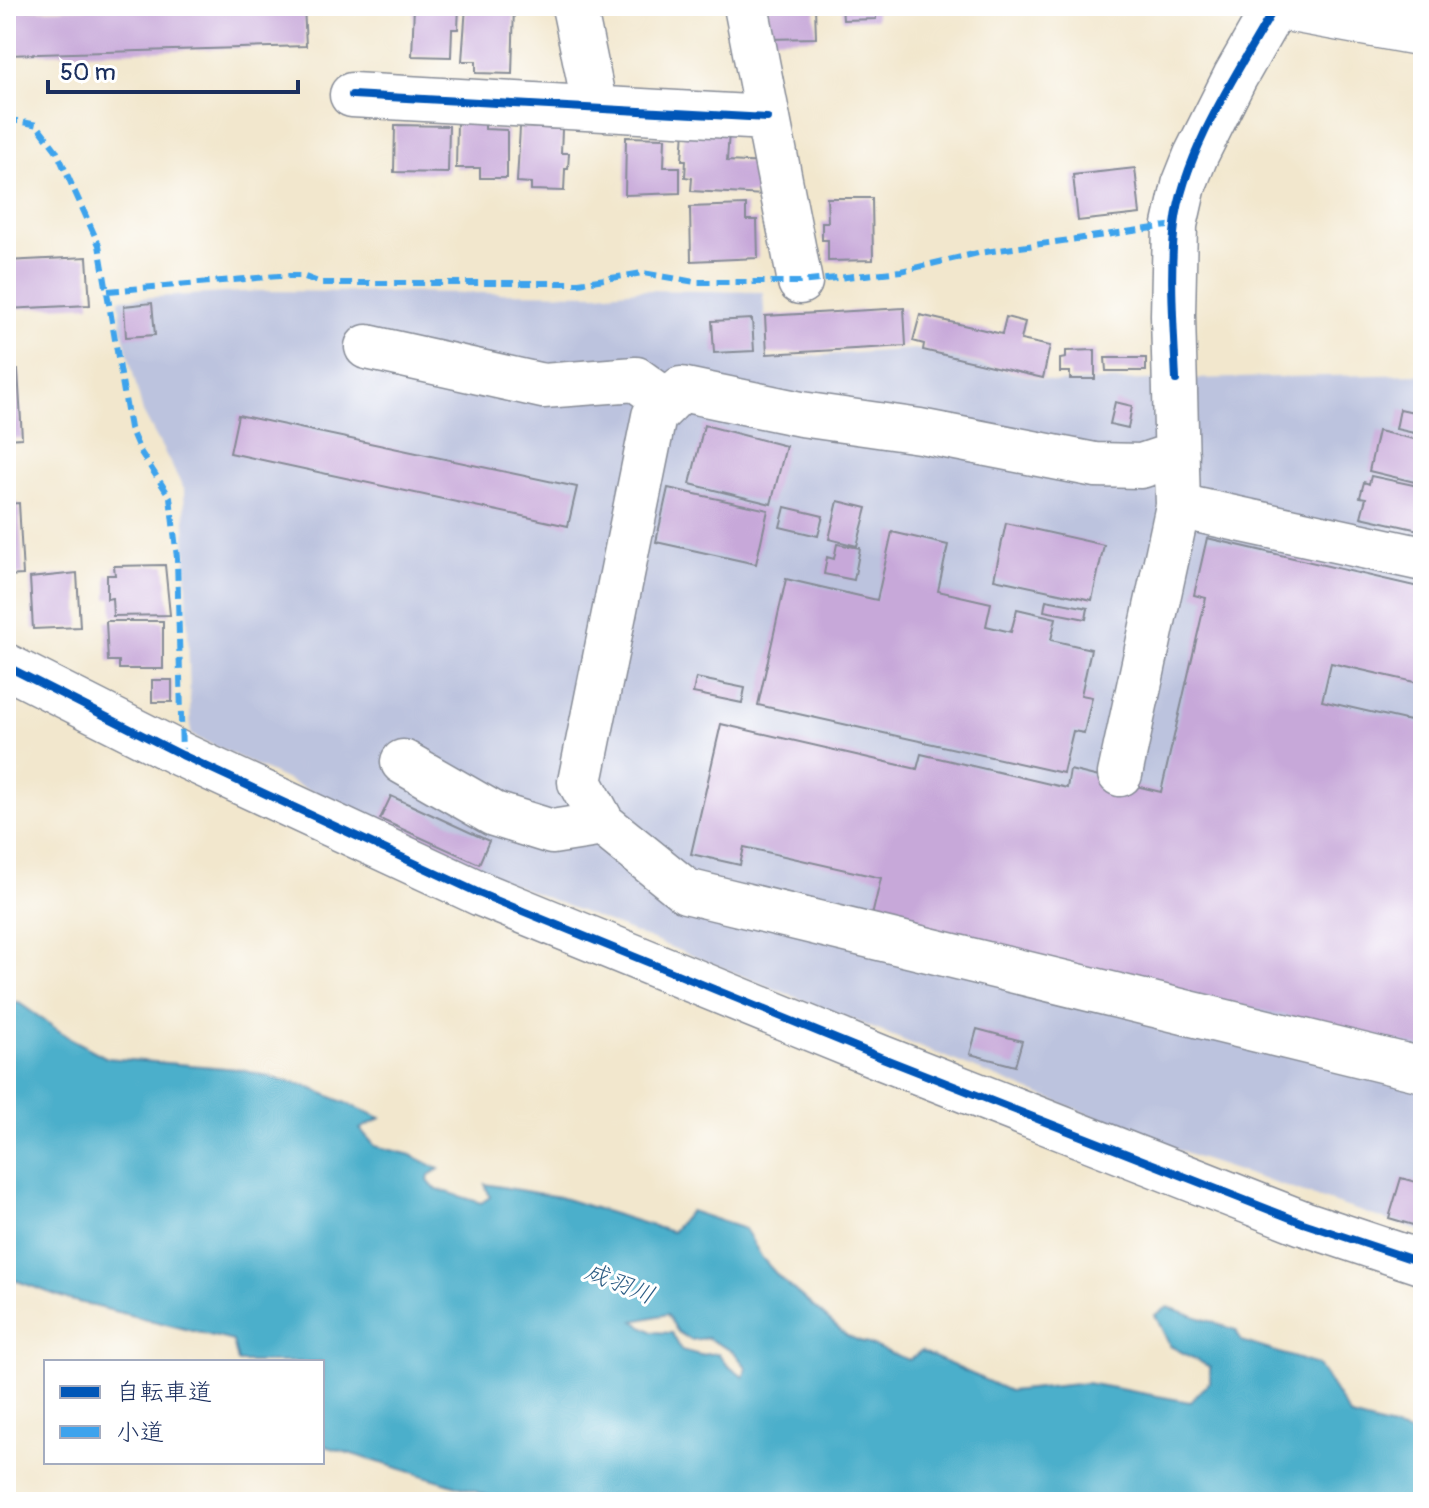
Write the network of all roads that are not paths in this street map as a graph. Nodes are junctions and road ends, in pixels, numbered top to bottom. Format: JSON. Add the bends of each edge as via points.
{"nodes":[{"id":1,"x":574,"y":6,"type":"edge"},
{"id":2,"x":746,"y":6,"type":"edge"},
{"id":3,"x":1273,"y":7,"type":"edge"},
{"id":4,"x":1423,"y":34,"type":"edge"},
{"id":5,"x":352,"y":95,"type":"dead end"},
{"id":6,"x":595,"y":108,"type":"junction"},
{"id":7,"x":767,"y":118,"type":"junction"},
{"id":8,"x":800,"y":282,"type":"dead end"},
{"id":9,"x":367,"y":347,"type":"dead end"},
{"id":10,"x":668,"y":402,"type":"junction"},
{"id":11,"x":1177,"y":454,"type":"junction"},
{"id":12,"x":1178,"y":506,"type":"junction"},
{"id":13,"x":1423,"y":559,"type":"edge"},
{"id":14,"x":6,"y":666,"type":"edge"},
{"id":15,"x":403,"y":762,"type":"dead end"},
{"id":16,"x":1120,"y":774,"type":"dead end"},
{"id":17,"x":603,"y":824,"type":"junction"},
{"id":18,"x":1423,"y":1070,"type":"edge"},
{"id":19,"x":1423,"y":1263,"type":"edge"}],
"edges":[{"from":1,"to":6,"type":"main road"},
{"from":2,"to":7,"type":"main road"},
{"from":3,"to":4,"type":"main road"},
{"from":3,"to":11,"type":"main road","via":[[1216,111],[1184,185],[1175,225]]},
{"from":5,"to":6,"type":"main road"},
{"from":6,"to":7,"type":"main road"},
{"from":7,"to":8,"type":"main road"},
{"from":9,"to":10,"type":"main road","via":[[543,386],[636,379]]},
{"from":10,"to":11,"type":"main road","via":[[681,389],[1095,465],[1141,466]]},
{"from":10,"to":17,"type":"main road","via":[[654,416],[580,782]]},
{"from":11,"to":12,"type":"main road"},
{"from":12,"to":13,"type":"main road"},
{"from":12,"to":16,"type":"main road"},
{"from":14,"to":19,"type":"main road","via":[[182,755],[481,894],[1303,1223]]},
{"from":15,"to":17,"type":"main road","via":[[494,814],[552,832]]},
{"from":17,"to":18,"type":"main road","via":[[686,891]]}]}
